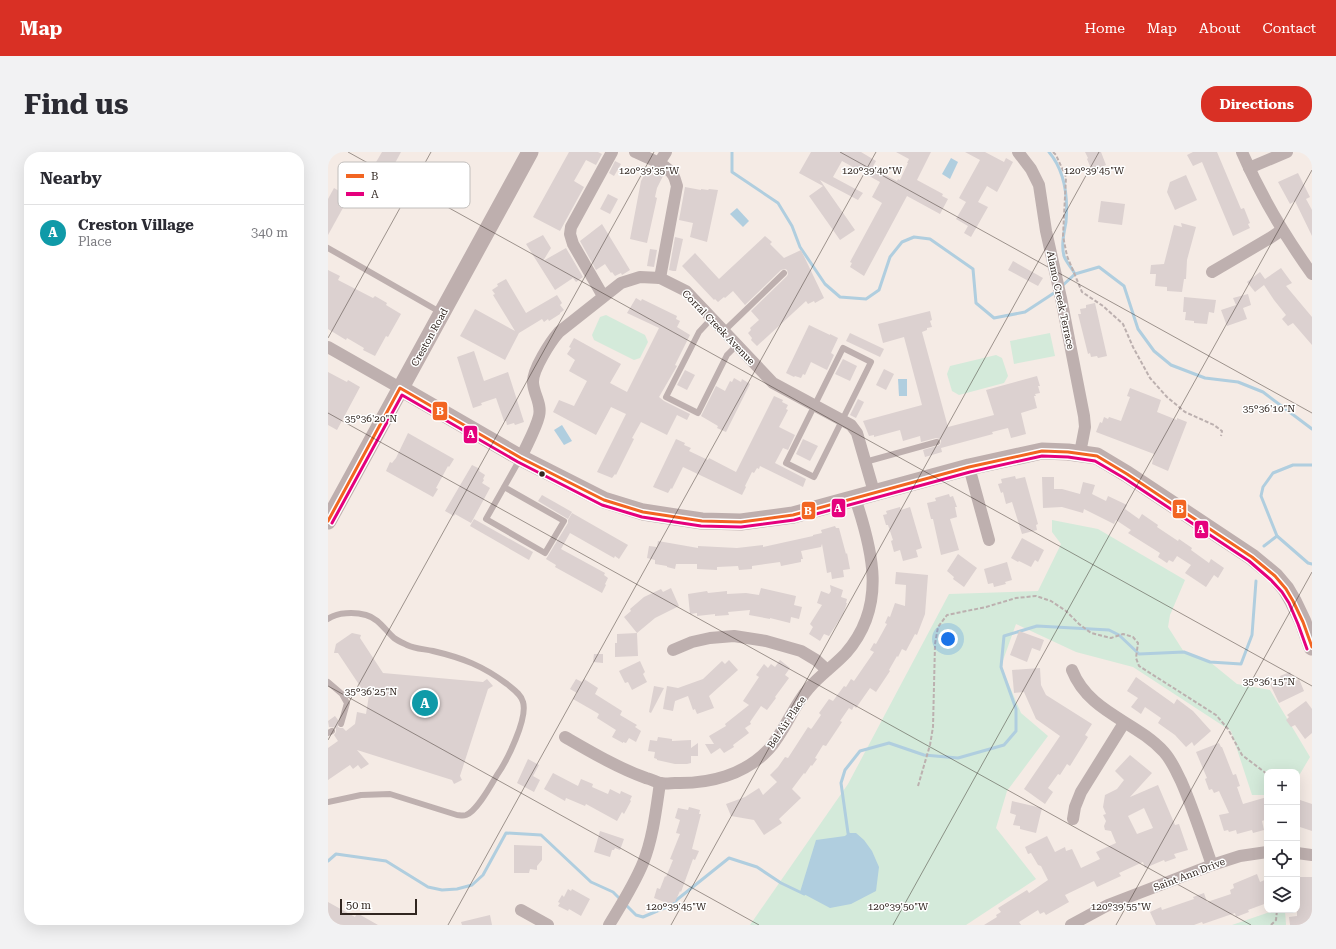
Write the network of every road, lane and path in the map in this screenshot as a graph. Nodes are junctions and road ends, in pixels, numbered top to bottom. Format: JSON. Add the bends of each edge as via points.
{"nodes":[{"id":1,"x":530,"y":152,"type":"edge"},
{"id":2,"x":612,"y":152,"type":"edge"},
{"id":3,"x":635,"y":152,"type":"edge"},
{"id":4,"x":666,"y":152,"type":"edge"},
{"id":5,"x":1018,"y":152,"type":"edge"},
{"id":6,"x":1054,"y":152,"type":"edge"},
{"id":7,"x":1242,"y":152,"type":"edge"},
{"id":8,"x":1287,"y":152,"type":"edge"},
{"id":9,"x":659,"y":163,"type":"junction"},
{"id":10,"x":1249,"y":168,"type":"junction"},
{"id":11,"x":1282,"y":230,"type":"junction"},
{"id":12,"x":328,"y":248,"type":"edge"},
{"id":13,"x":1212,"y":272,"type":"dead end"},
{"id":14,"x":784,"y":273,"type":"dead end"},
{"id":15,"x":1312,"y":274,"type":"edge"},
{"id":16,"x":660,"y":278,"type":"junction"},
{"id":17,"x":603,"y":296,"type":"junction"},
{"id":18,"x":442,"y":313,"type":"junction"},
{"id":19,"x":712,"y":318,"type":"junction"},
{"id":20,"x":724,"y":331,"type":"junction"},
{"id":21,"x":737,"y":345,"type":"junction"},
{"id":22,"x":328,"y":347,"type":"edge"},
{"id":23,"x":400,"y":388,"type":"junction"},
{"id":24,"x":814,"y":405,"type":"junction"},
{"id":25,"x":842,"y":420,"type":"junction"},
{"id":26,"x":1221,"y":436,"type":"dead end"},
{"id":27,"x":937,"y":442,"type":"dead end"},
{"id":28,"x":1080,"y":453,"type":"junction"},
{"id":29,"x":521,"y":458,"type":"junction"},
{"id":30,"x":865,"y":462,"type":"junction"},
{"id":31,"x":969,"y":467,"type":"junction"},
{"id":32,"x":504,"y":487,"type":"junction"},
{"id":33,"x":874,"y":492,"type":"junction"},
{"id":34,"x":855,"y":498,"type":"junction"},
{"id":35,"x":330,"y":515,"type":"edge"},
{"id":36,"x":989,"y":540,"type":"dead end"},
{"id":37,"x":328,"y":619,"type":"edge"},
{"id":38,"x":1312,"y":647,"type":"edge"},
{"id":39,"x":673,"y":650,"type":"dead end"},
{"id":40,"x":827,"y":670,"type":"junction"},
{"id":41,"x":1072,"y":670,"type":"dead end"},
{"id":42,"x":328,"y":682,"type":"edge"},
{"id":43,"x":1124,"y":723,"type":"junction"},
{"id":44,"x":341,"y":724,"type":"dead end"},
{"id":45,"x":565,"y":737,"type":"dead end"},
{"id":46,"x":660,"y":783,"type":"junction"},
{"id":47,"x":328,"y":802,"type":"edge"},
{"id":48,"x":1073,"y":819,"type":"dead end"},
{"id":49,"x":1264,"y":852,"type":"edge"},
{"id":50,"x":1300,"y":853,"type":"edge"},
{"id":51,"x":1312,"y":855,"type":"edge"},
{"id":52,"x":1212,"y":864,"type":"junction"},
{"id":53,"x":521,"y":910,"type":"dead end"},
{"id":54,"x":1277,"y":913,"type":"edge"},
{"id":55,"x":548,"y":925,"type":"edge"},
{"id":56,"x":609,"y":925,"type":"edge"},
{"id":57,"x":1071,"y":925,"type":"edge"},
{"id":58,"x":1271,"y":925,"type":"edge"}],
"edges":[{"from":1,"to":18,"type":"street","name":"Creston Road"},
{"from":2,"to":17,"type":"street","via":[[571,227],[570,234],[573,244]]},
{"from":3,"to":9,"type":"street"},
{"from":4,"to":9,"type":"street"},
{"from":5,"to":28,"type":"street","name":"Alamo Creek Terrace","via":[[1031,169],[1038,185],[1084,416],[1085,427]]},
{"from":6,"to":26,"type":"path","via":[[1066,177],[1062,236],[1067,256],[1082,292],[1123,324],[1150,378],[1167,397],[1185,412],[1214,425],[1222,431]]},
{"from":7,"to":10,"type":"street"},
{"from":8,"to":10,"type":"street"},
{"from":9,"to":16,"type":"street","via":[[670,171],[678,186]]},
{"from":10,"to":11,"type":"street","via":[[1263,199]]},
{"from":11,"to":13,"type":"street"},
{"from":11,"to":15,"type":"street"},
{"from":12,"to":18,"type":"lane"},
{"from":14,"to":20,"type":"lane"},
{"from":16,"to":17,"type":"street","name":"Corral Creek Avenue","via":[[640,277],[621,283]]},
{"from":16,"to":19,"type":"street","name":"Corral Creek Avenue","via":[[686,291]]},
{"from":17,"to":29,"type":"street","name":"Corral Creek Avenue","via":[[559,332],[540,363],[533,384],[540,403],[539,416]]},
{"from":18,"to":23,"type":"street","name":"Creston Road"},
{"from":19,"to":20,"type":"street","name":"Corral Creek Avenue"},
{"from":19,"to":21,"type":"lane","via":[[699,332],[666,397],[698,413],[726,355]]},
{"from":20,"to":21,"type":"street","name":"Corral Creek Avenue"},
{"from":21,"to":24,"type":"street","name":"Corral Creek Avenue","via":[[774,383]]},
{"from":22,"to":23,"type":"street"},
{"from":23,"to":29,"type":"street"},
{"from":23,"to":35,"type":"street","name":"Creston Road"},
{"from":24,"to":25,"type":"street","name":"Corral Creek Avenue"},
{"from":24,"to":25,"type":"lane","via":[[786,463],[814,476]]},
{"from":24,"to":25,"type":"lane","via":[[843,348],[871,362]]},
{"from":25,"to":30,"type":"street","name":"Corral Creek Avenue","via":[[851,425],[857,433]]},
{"from":27,"to":30,"type":"lane"},
{"from":28,"to":31,"type":"street","via":[[1042,451]]},
{"from":28,"to":38,"type":"street","via":[[1097,456],[1127,474],[1252,557],[1276,576],[1293,601]]},
{"from":29,"to":32,"type":"lane"},
{"from":29,"to":34,"type":"street","via":[[604,500],[643,512],[702,521],[741,522],[793,515]]},
{"from":30,"to":33,"type":"street","name":"Corral Creek Avenue"},
{"from":31,"to":33,"type":"street"},
{"from":31,"to":36,"type":"street"},
{"from":32,"to":32,"type":"lane","via":[[564,521],[545,553],[486,519]]},
{"from":33,"to":34,"type":"street"},
{"from":34,"to":40,"type":"street","name":"Bel Air Place","via":[[870,555],[873,585],[871,606],[860,633],[846,653]]},
{"from":37,"to":47,"type":"lane","via":[[342,614],[367,616],[409,647],[479,666],[510,686],[524,702],[514,742],[501,769],[477,804],[466,815],[457,816],[390,794],[361,795]]},
{"from":39,"to":40,"type":"street","via":[[692,642],[734,636],[766,641],[801,651]]},
{"from":40,"to":46,"type":"street","name":"Bel Air Place","via":[[808,689],[769,748],[745,768],[702,783]]},
{"from":41,"to":43,"type":"street","via":[[1088,696]]},
{"from":42,"to":44,"type":"lane","via":[[342,694],[347,703]]},
{"from":43,"to":48,"type":"street","via":[[1081,792]]},
{"from":43,"to":52,"type":"street","via":[[1154,742],[1173,763]]},
{"from":45,"to":46,"type":"street","name":"Bel Air Place","via":[[635,774]]},
{"from":46,"to":56,"type":"street","via":[[651,838],[643,863]]},
{"from":49,"to":52,"type":"street","name":"Saint Ann Drive"},
{"from":50,"to":51,"type":"street"},
{"from":52,"to":57,"type":"street","name":"Saint Ann Drive","via":[[1108,905]]},
{"from":53,"to":55,"type":"street"},
{"from":54,"to":58,"type":"path","via":[[1276,920]]}]}
